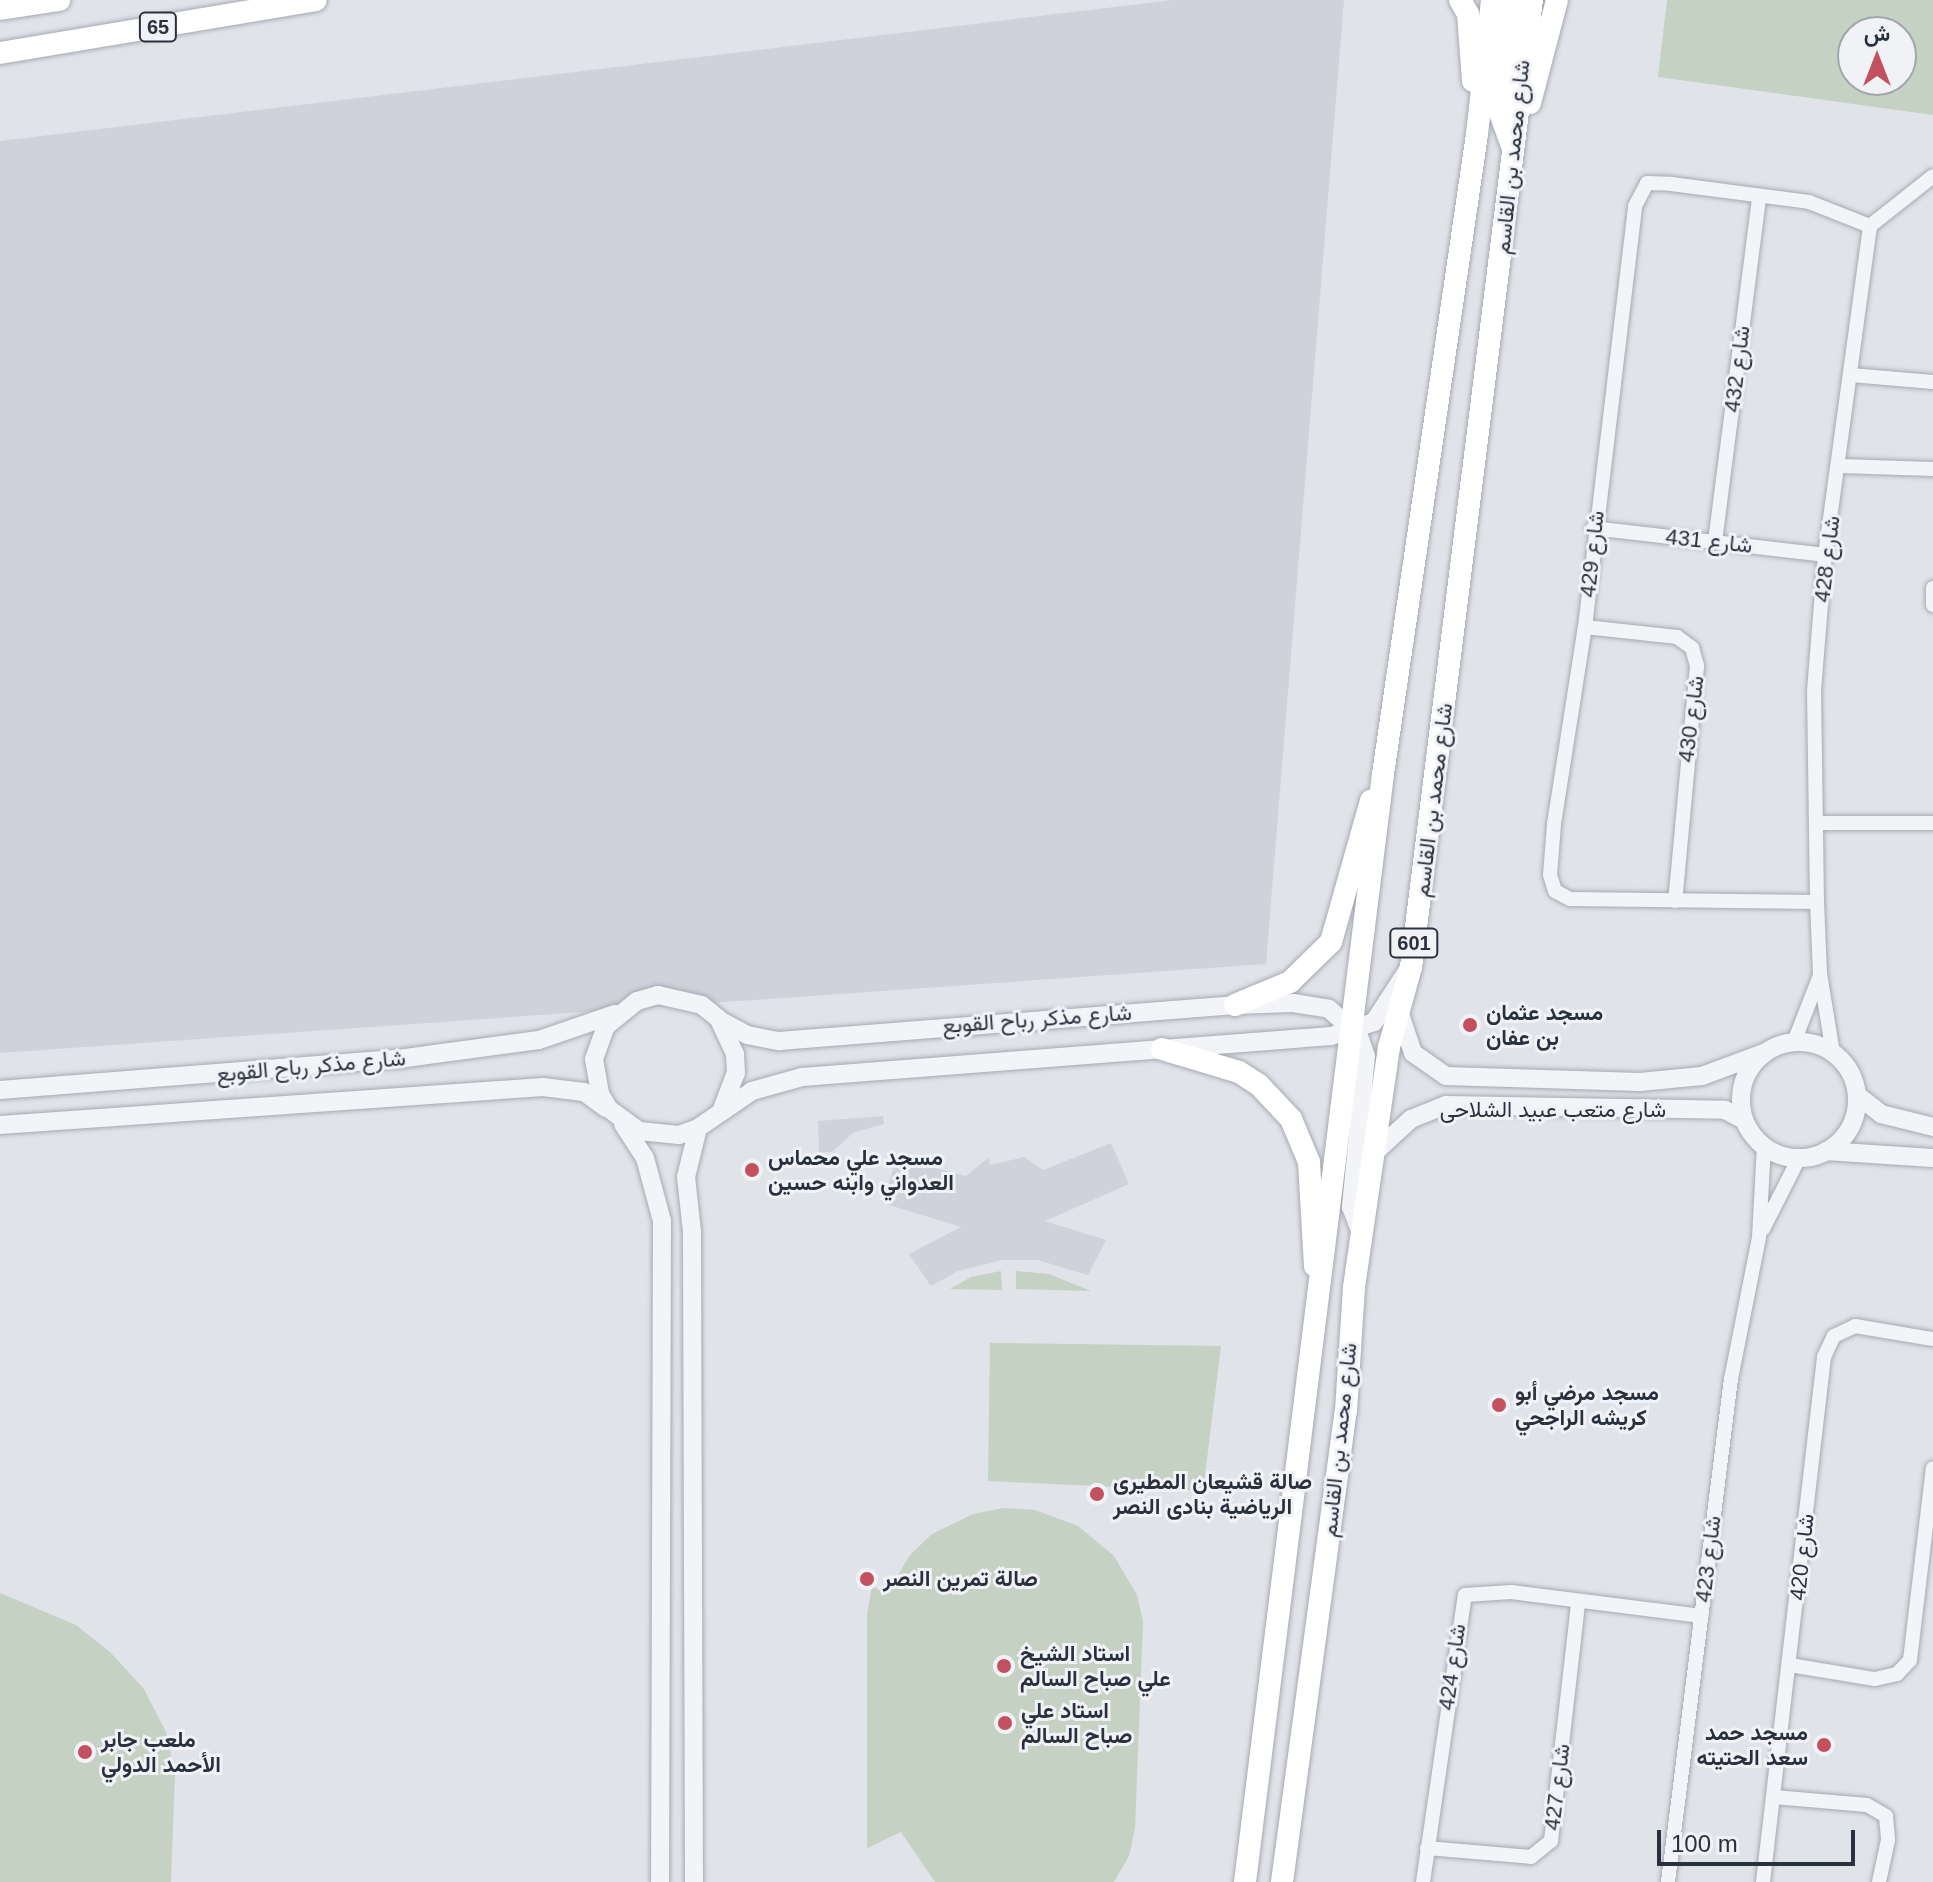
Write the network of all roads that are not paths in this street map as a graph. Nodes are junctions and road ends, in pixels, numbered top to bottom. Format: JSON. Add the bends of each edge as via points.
{"nodes":[{"id":1,"x":59,"y":0,"type":"edge"},
{"id":2,"x":316,"y":0,"type":"edge"},
{"id":3,"x":1460,"y":0,"type":"edge"},
{"id":4,"x":1492,"y":0,"type":"edge"},
{"id":5,"x":1512,"y":0,"type":"edge"},
{"id":6,"x":1532,"y":0,"type":"edge"},
{"id":7,"x":1557,"y":0,"type":"edge"},
{"id":8,"x":0,"y":9,"type":"edge"},
{"id":9,"x":0,"y":53,"type":"edge"},
{"id":10,"x":1477,"y":134,"type":"junction"},
{"id":11,"x":1514,"y":150,"type":"junction"},
{"id":12,"x":1933,"y":176,"type":"edge"},
{"id":13,"x":1510,"y":190,"type":"junction"},
{"id":14,"x":1759,"y":197,"type":"junction"},
{"id":15,"x":1870,"y":226,"type":"junction"},
{"id":16,"x":1851,"y":375,"type":"junction"},
{"id":17,"x":1933,"y":382,"type":"edge"},
{"id":18,"x":1840,"y":466,"type":"junction"},
{"id":19,"x":1933,"y":469,"type":"edge"},
{"id":20,"x":1593,"y":528,"type":"junction"},
{"id":21,"x":1715,"y":542,"type":"junction"},
{"id":22,"x":1825,"y":555,"type":"junction"},
{"id":23,"x":1933,"y":588,"type":"edge"},
{"id":24,"x":1933,"y":605,"type":"edge"},
{"id":25,"x":1585,"y":627,"type":"junction"},
{"id":26,"x":1383,"y":774,"type":"junction"},
{"id":27,"x":1818,"y":823,"type":"junction"},
{"id":28,"x":1933,"y":823,"type":"edge"},
{"id":29,"x":1675,"y":901,"type":"junction"},
{"id":30,"x":1817,"y":902,"type":"junction"},
{"id":31,"x":1411,"y":967,"type":"junction"},
{"id":32,"x":1820,"y":974,"type":"junction"},
{"id":33,"x":1235,"y":1005,"type":"junction"},
{"id":34,"x":618,"y":1013,"type":"junction"},
{"id":35,"x":1400,"y":1014,"type":"junction"},
{"id":36,"x":719,"y":1019,"type":"junction"},
{"id":37,"x":1353,"y":1030,"type":"junction"},
{"id":38,"x":1794,"y":1042,"type":"junction"},
{"id":39,"x":1162,"y":1049,"type":"junction"},
{"id":40,"x":1764,"y":1053,"type":"junction"},
{"id":41,"x":1833,"y":1053,"type":"junction"},
{"id":42,"x":1446,"y":1076,"type":"junction"},
{"id":43,"x":0,"y":1090,"type":"edge"},
{"id":44,"x":1857,"y":1095,"type":"junction"},
{"id":45,"x":1446,"y":1105,"type":"junction"},
{"id":46,"x":722,"y":1109,"type":"junction"},
{"id":47,"x":615,"y":1116,"type":"junction"},
{"id":48,"x":1744,"y":1120,"type":"junction"},
{"id":49,"x":0,"y":1125,"type":"edge"},
{"id":50,"x":1933,"y":1127,"type":"edge"},
{"id":51,"x":698,"y":1128,"type":"junction"},
{"id":52,"x":1764,"y":1146,"type":"junction"},
{"id":53,"x":1826,"y":1151,"type":"junction"},
{"id":54,"x":1375,"y":1152,"type":"junction"},
{"id":55,"x":1799,"y":1158,"type":"junction"},
{"id":56,"x":1933,"y":1158,"type":"edge"},
{"id":57,"x":1759,"y":1237,"type":"junction"},
{"id":58,"x":1363,"y":1239,"type":"junction"},
{"id":59,"x":1320,"y":1284,"type":"junction"},
{"id":60,"x":1933,"y":1339,"type":"edge"},
{"id":61,"x":1933,"y":1468,"type":"edge"},
{"id":62,"x":1578,"y":1603,"type":"junction"},
{"id":63,"x":1701,"y":1616,"type":"junction"},
{"id":64,"x":1790,"y":1665,"type":"junction"},
{"id":65,"x":1774,"y":1797,"type":"junction"},
{"id":66,"x":1427,"y":1848,"type":"junction"},
{"id":67,"x":660,"y":1873,"type":"edge"},
{"id":68,"x":694,"y":1873,"type":"edge"},
{"id":69,"x":1245,"y":1882,"type":"edge"},
{"id":70,"x":1282,"y":1882,"type":"edge"},
{"id":71,"x":1423,"y":1882,"type":"edge"},
{"id":72,"x":1668,"y":1882,"type":"edge"},
{"id":73,"x":1763,"y":1882,"type":"edge"},
{"id":74,"x":1879,"y":1882,"type":"edge"}],
"edges":[{"from":1,"to":8,"type":"main road"},
{"from":2,"to":9,"type":"main road","number":"65"},
{"from":3,"to":10,"type":"main road","via":[[1468,14]]},
{"from":4,"to":10,"type":"main road","name":"شارع محمد بن القاسم","number":"601"},
{"from":5,"to":11,"type":"main road","via":[[1500,113]]},
{"from":6,"to":11,"type":"main road","name":"شارع محمد بن القاسم","number":"601"},
{"from":7,"to":13,"type":"main road"},
{"from":10,"to":26,"type":"main road","name":"شارع محمد بن القاسم","number":"601"},
{"from":11,"to":13,"type":"main road","name":"شارع محمد بن القاسم","number":"601"},
{"from":12,"to":15,"type":"street"},
{"from":13,"to":31,"type":"main road","name":"شارع محمد بن القاسم","number":"601"},
{"from":14,"to":15,"type":"street","name":"شارع 429","via":[[1809,202]]},
{"from":14,"to":20,"type":"street","name":"شارع 429","via":[[1647,183],[1635,206]]},
{"from":14,"to":21,"type":"street","name":"شارع 432"},
{"from":15,"to":16,"type":"street","name":"شارع 428"},
{"from":16,"to":17,"type":"street"},
{"from":16,"to":18,"type":"street","name":"شارع 428"},
{"from":18,"to":19,"type":"street"},
{"from":18,"to":22,"type":"street","name":"شارع 428"},
{"from":20,"to":21,"type":"street","name":"شارع 431"},
{"from":20,"to":25,"type":"street","name":"شارع 429"},
{"from":21,"to":22,"type":"street","name":"شارع 431"},
{"from":22,"to":27,"type":"street","name":"شارع 428","via":[[1814,691]]},
{"from":23,"to":24,"type":"street"},
{"from":25,"to":29,"type":"street","name":"شارع 430","via":[[1677,637],[1692,648],[1697,666]]},
{"from":25,"to":29,"type":"street","name":"شارع 429","via":[[1554,824],[1550,875],[1555,891],[1570,899]]},
{"from":26,"to":33,"type":"main road","via":[[1358,837],[1344,908],[1331,942],[1290,982]]},
{"from":26,"to":37,"type":"main road","name":"شارع محمد بن القاسم","number":"601"},
{"from":27,"to":28,"type":"street"},
{"from":27,"to":30,"type":"street","name":"شارع 428"},
{"from":29,"to":30,"type":"street","name":"شارع 429"},
{"from":30,"to":32,"type":"street","name":"شارع 428"},
{"from":31,"to":35,"type":"main road","name":"شارع محمد بن القاسم","number":"601"},
{"from":31,"to":37,"type":"street","name":"شارع مذكر رباح القوبع","via":[[1397,982],[1381,1016]]},
{"from":32,"to":38,"type":"street","name":"شارع 428"},
{"from":32,"to":41,"type":"street","name":"شارع 428"},
{"from":33,"to":36,"type":"street","name":"شارع مذكر رباح القوبع","via":[[787,1041],[747,1035]]},
{"from":33,"to":37,"type":"street","name":"شارع مذكر رباح القوبع","via":[[1318,1007],[1338,1014]]},
{"from":34,"to":36,"type":"street","via":[[658,995],[681,996]]},
{"from":34,"to":43,"type":"street","name":"شارع مذكر رباح القوبع","via":[[539,1040],[412,1057]]},
{"from":34,"to":47,"type":"street","via":[[602,1034],[594,1059],[597,1086]]},
{"from":35,"to":42,"type":"street","name":"شارع متعب عبيد الشلاحى","via":[[1413,1053]]},
{"from":35,"to":54,"type":"main road","name":"شارع محمد بن القاسم","number":"601","via":[[1391,1036]]},
{"from":36,"to":46,"type":"street","via":[[735,1054],[736,1073]]},
{"from":37,"to":39,"type":"street","name":"شارع مذكر رباح القوبع","via":[[1304,1041]]},
{"from":37,"to":58,"type":"street","via":[[1366,1056],[1351,1207]]},
{"from":37,"to":59,"type":"main road","name":"شارع محمد بن القاسم","number":"601"},
{"from":38,"to":40,"type":"street"},
{"from":38,"to":41,"type":"street"},
{"from":39,"to":46,"type":"street","name":"شارع مذكر رباح القوبع","via":[[802,1077],[752,1091]]},
{"from":39,"to":59,"type":"main road","via":[[1239,1072],[1277,1100],[1291,1119],[1309,1162],[1311,1247]]},
{"from":40,"to":42,"type":"street","name":"شارع متعب عبيد الشلاحى","via":[[1702,1076],[1640,1082]]},
{"from":40,"to":48,"type":"street","via":[[1743,1082]]},
{"from":41,"to":44,"type":"street","via":[[1853,1079]]},
{"from":42,"to":45,"type":"street","via":[[1435,1091]]},
{"from":44,"to":50,"type":"street","via":[[1881,1114]]},
{"from":44,"to":53,"type":"street","via":[[1850,1127]]},
{"from":45,"to":48,"type":"street","name":"شارع متعب عبيد الشلاحى","via":[[1725,1110]]},
{"from":45,"to":54,"type":"street","name":"شارع متعب عبيد الشلاحى","via":[[1411,1119]]},
{"from":46,"to":51,"type":"street"},
{"from":47,"to":49,"type":"street","name":"شارع مذكر رباح القوبع","via":[[584,1092],[543,1087]]},
{"from":47,"to":51,"type":"street","via":[[659,1136]]},
{"from":47,"to":67,"type":"street","via":[[645,1158],[662,1221]]},
{"from":48,"to":52,"type":"street"},
{"from":51,"to":68,"type":"street","via":[[686,1177],[692,1242]]},
{"from":52,"to":55,"type":"street"},
{"from":52,"to":57,"type":"street","name":"شارع 423"},
{"from":53,"to":55,"type":"street"},
{"from":53,"to":56,"type":"street"},
{"from":54,"to":58,"type":"main road","name":"شارع محمد بن القاسم","number":"601"},
{"from":55,"to":57,"type":"street","name":"شارع 423"},
{"from":57,"to":63,"type":"street","name":"شارع 423","via":[[1731,1379]]},
{"from":58,"to":70,"type":"main road","name":"شارع محمد بن القاسم","number":"601","via":[[1342,1438]]},
{"from":59,"to":69,"type":"main road","name":"شارع محمد بن القاسم","number":"601"},
{"from":60,"to":64,"type":"street","name":"شارع 420","via":[[1855,1326],[1834,1336],[1824,1357]]},
{"from":61,"to":64,"type":"street","via":[[1910,1660],[1897,1674],[1875,1679]]},
{"from":62,"to":63,"type":"street","name":"شارع 424"},
{"from":62,"to":66,"type":"street","name":"شارع 427","via":[[1551,1841],[1531,1857]]},
{"from":62,"to":66,"type":"street","name":"شارع 424","via":[[1511,1592],[1465,1595]]},
{"from":63,"to":72,"type":"street","name":"شارع 423"},
{"from":64,"to":65,"type":"street","name":"شارع 420"},
{"from":65,"to":73,"type":"street","name":"شارع 420"},
{"from":65,"to":74,"type":"street","via":[[1867,1805],[1886,1816],[1888,1840]]},
{"from":66,"to":71,"type":"street","name":"شارع 424"},
{"from":67,"to":68,"type":"street"}]}
